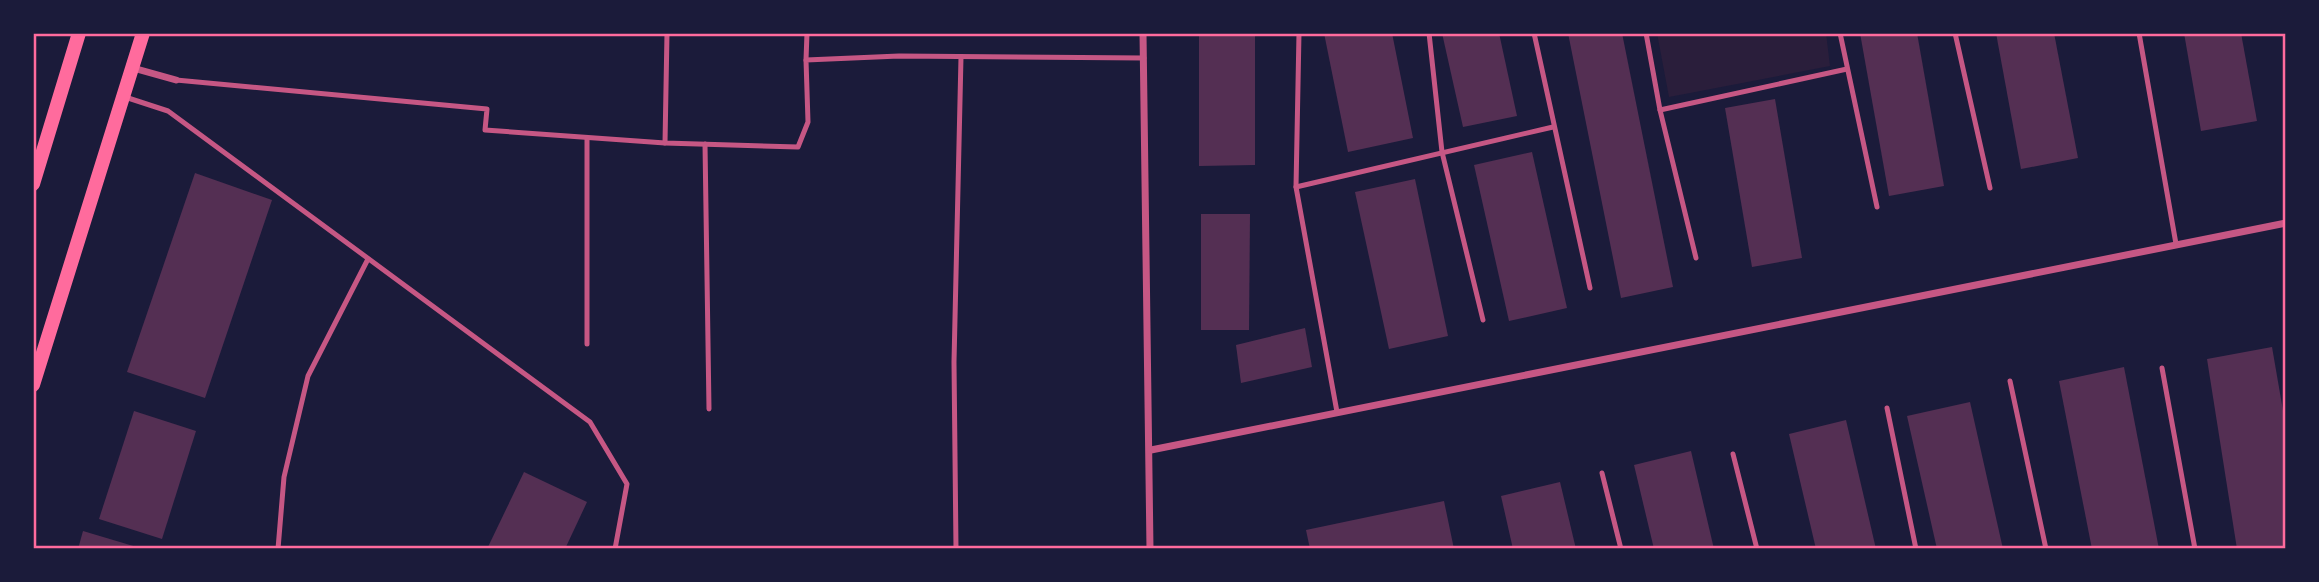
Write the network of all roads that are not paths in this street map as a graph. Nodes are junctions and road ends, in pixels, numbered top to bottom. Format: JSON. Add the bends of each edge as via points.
{"nodes":[{"id":1,"x":79,"y":33,"type":"edge"},
{"id":2,"x":143,"y":33,"type":"edge"},
{"id":3,"x":667,"y":33,"type":"edge"},
{"id":4,"x":807,"y":33,"type":"edge"},
{"id":5,"x":1143,"y":33,"type":"edge"},
{"id":6,"x":1299,"y":33,"type":"edge"},
{"id":7,"x":1429,"y":33,"type":"edge"},
{"id":8,"x":1534,"y":33,"type":"edge"},
{"id":9,"x":1646,"y":33,"type":"edge"},
{"id":10,"x":1840,"y":33,"type":"edge"},
{"id":11,"x":1955,"y":33,"type":"edge"},
{"id":12,"x":2139,"y":33,"type":"edge"},
{"id":13,"x":961,"y":57,"type":"junction"},
{"id":14,"x":1143,"y":58,"type":"junction"},
{"id":15,"x":806,"y":60,"type":"junction"},
{"id":16,"x":133,"y":68,"type":"junction"},
{"id":17,"x":1847,"y":69,"type":"junction"},
{"id":18,"x":176,"y":80,"type":"joint"},
{"id":19,"x":123,"y":97,"type":"junction"},
{"id":20,"x":1660,"y":110,"type":"junction"},
{"id":21,"x":1553,"y":127,"type":"junction"},
{"id":22,"x":587,"y":138,"type":"junction"},
{"id":23,"x":665,"y":143,"type":"junction"},
{"id":24,"x":705,"y":144,"type":"junction"},
{"id":25,"x":1442,"y":152,"type":"junction"},
{"id":26,"x":33,"y":184,"type":"edge"},
{"id":27,"x":1296,"y":187,"type":"junction"},
{"id":28,"x":1990,"y":188,"type":"dead end"},
{"id":29,"x":1877,"y":207,"type":"dead end"},
{"id":30,"x":2286,"y":223,"type":"edge"},
{"id":31,"x":2176,"y":244,"type":"junction"},
{"id":32,"x":1696,"y":258,"type":"dead end"},
{"id":33,"x":368,"y":259,"type":"junction"},
{"id":34,"x":1590,"y":288,"type":"dead end"},
{"id":35,"x":1483,"y":320,"type":"dead end"},
{"id":36,"x":587,"y":344,"type":"dead end"},
{"id":37,"x":2162,"y":368,"type":"dead end"},
{"id":38,"x":2010,"y":381,"type":"dead end"},
{"id":39,"x":33,"y":385,"type":"edge"},
{"id":40,"x":1887,"y":408,"type":"dead end"},
{"id":41,"x":709,"y":409,"type":"dead end"},
{"id":42,"x":1337,"y":412,"type":"junction"},
{"id":43,"x":1151,"y":450,"type":"junction"},
{"id":44,"x":1733,"y":454,"type":"dead end"},
{"id":45,"x":1602,"y":473,"type":"dead end"},
{"id":46,"x":278,"y":549,"type":"edge"},
{"id":47,"x":615,"y":549,"type":"edge"},
{"id":48,"x":956,"y":549,"type":"edge"},
{"id":49,"x":1150,"y":549,"type":"edge"},
{"id":50,"x":1621,"y":549,"type":"edge"},
{"id":51,"x":1757,"y":549,"type":"edge"},
{"id":52,"x":1916,"y":549,"type":"edge"},
{"id":53,"x":2046,"y":549,"type":"edge"},
{"id":54,"x":2195,"y":549,"type":"edge"}],
"edges":[{"from":1,"to":26,"type":"main road"},
{"from":2,"to":16,"type":"main road"},
{"from":3,"to":23,"type":"lane"},
{"from":4,"to":15,"type":"lane"},
{"from":5,"to":14,"type":"street"},
{"from":6,"to":27,"type":"lane"},
{"from":7,"to":25,"type":"lane"},
{"from":8,"to":21,"type":"lane"},
{"from":9,"to":20,"type":"lane"},
{"from":10,"to":17,"type":"lane"},
{"from":11,"to":28,"type":"lane"},
{"from":12,"to":31,"type":"lane"},
{"from":13,"to":14,"type":"lane"},
{"from":13,"to":15,"type":"lane"},
{"from":13,"to":48,"type":"lane","via":[[954,362]]},
{"from":14,"to":43,"type":"street"},
{"from":15,"to":24,"type":"lane","via":[[808,122],[797,147]]},
{"from":16,"to":18,"type":"street"},
{"from":16,"to":19,"type":"main road"},
{"from":17,"to":20,"type":"lane"},
{"from":17,"to":29,"type":"lane"},
{"from":18,"to":22,"type":"lane","via":[[487,109],[485,130]]},
{"from":19,"to":33,"type":"lane","via":[[168,111]]},
{"from":19,"to":39,"type":"main road"},
{"from":20,"to":32,"type":"lane"},
{"from":21,"to":25,"type":"lane"},
{"from":21,"to":34,"type":"lane"},
{"from":22,"to":23,"type":"lane"},
{"from":22,"to":36,"type":"lane"},
{"from":23,"to":24,"type":"lane"},
{"from":24,"to":41,"type":"lane"},
{"from":25,"to":27,"type":"lane"},
{"from":25,"to":35,"type":"lane"},
{"from":27,"to":42,"type":"lane"},
{"from":30,"to":31,"type":"street"},
{"from":31,"to":42,"type":"street"},
{"from":33,"to":46,"type":"lane","via":[[308,376],[284,477]]},
{"from":33,"to":47,"type":"lane","via":[[590,422],[627,484]]},
{"from":37,"to":54,"type":"lane"},
{"from":38,"to":53,"type":"lane"},
{"from":40,"to":52,"type":"lane"},
{"from":42,"to":43,"type":"street"},
{"from":43,"to":49,"type":"street"},
{"from":44,"to":51,"type":"lane"},
{"from":45,"to":50,"type":"lane"}]}
